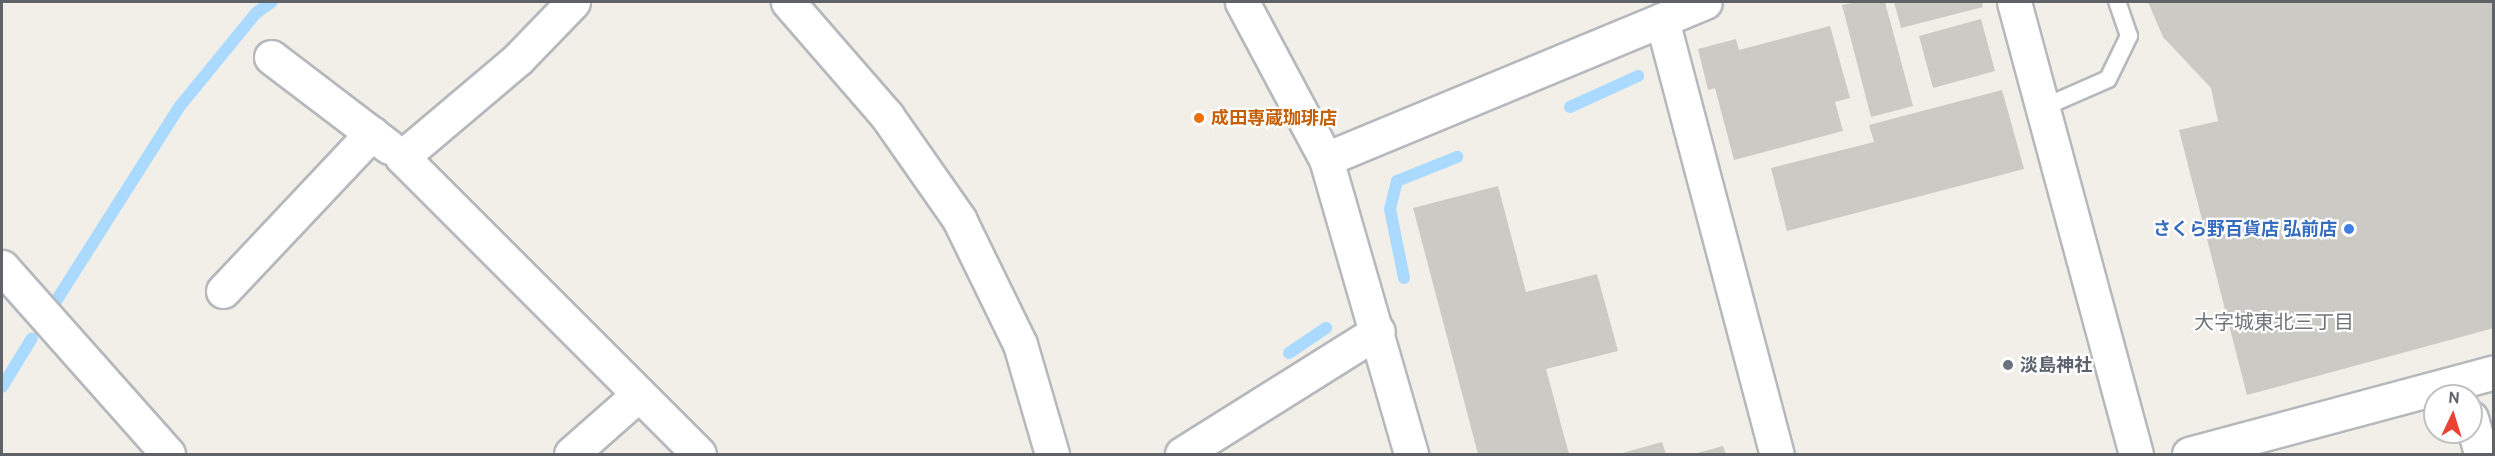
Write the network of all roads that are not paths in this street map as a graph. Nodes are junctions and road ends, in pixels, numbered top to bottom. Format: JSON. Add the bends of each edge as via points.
{"nodes":[{"id":1,"x":573,"y":2,"type":"edge"},
{"id":2,"x":788,"y":2,"type":"edge"},
{"id":3,"x":1242,"y":2,"type":"edge"},
{"id":4,"x":1705,"y":2,"type":"edge"},
{"id":5,"x":2014,"y":2,"type":"edge"},
{"id":6,"x":2117,"y":2,"type":"edge"},
{"id":7,"x":1662,"y":21,"type":"junction"},
{"id":8,"x":271,"y":57,"type":"dead end"},
{"id":9,"x":2042,"y":108,"type":"junction"},
{"id":10,"x":372,"y":133,"type":"junction"},
{"id":11,"x":402,"y":157,"type":"junction"},
{"id":12,"x":1326,"y":159,"type":"junction"},
{"id":13,"x":2,"y":267,"type":"edge"},
{"id":14,"x":223,"y":291,"type":"dead end"},
{"id":15,"x":1378,"y":331,"type":"junction"},
{"id":16,"x":2493,"y":372,"type":"edge"},
{"id":17,"x":2472,"y":384,"type":"edge"},
{"id":18,"x":638,"y":395,"type":"junction"},
{"id":19,"x":2423,"y":398,"type":"edge"},
{"id":20,"x":163,"y":453,"type":"edge"},
{"id":21,"x":571,"y":454,"type":"edge"},
{"id":22,"x":699,"y":454,"type":"edge"},
{"id":23,"x":1052,"y":454,"type":"edge"},
{"id":24,"x":1182,"y":454,"type":"edge"},
{"id":25,"x":1411,"y":454,"type":"edge"},
{"id":26,"x":1777,"y":454,"type":"edge"},
{"id":27,"x":2136,"y":454,"type":"edge"},
{"id":28,"x":2189,"y":454,"type":"edge"}],
"edges":[{"from":1,"to":11,"type":"street","via":[[518,59]]},
{"from":2,"to":23,"type":"street","via":[[887,116],[959,219],[1020,344]]},
{"from":3,"to":12,"type":"street"},
{"from":4,"to":7,"type":"street"},
{"from":5,"to":9,"type":"street"},
{"from":6,"to":9,"type":"lane","via":[[2128,36],[2108,79]]},
{"from":7,"to":12,"type":"street"},
{"from":7,"to":26,"type":"street"},
{"from":8,"to":10,"type":"street"},
{"from":9,"to":27,"type":"street"},
{"from":10,"to":11,"type":"street"},
{"from":10,"to":14,"type":"street"},
{"from":11,"to":18,"type":"street"},
{"from":12,"to":15,"type":"street"},
{"from":13,"to":20,"type":"street"},
{"from":15,"to":24,"type":"street"},
{"from":15,"to":25,"type":"street"},
{"from":16,"to":17,"type":"street"},
{"from":18,"to":21,"type":"street"},
{"from":18,"to":22,"type":"street"},
{"from":19,"to":28,"type":"street"}]}
